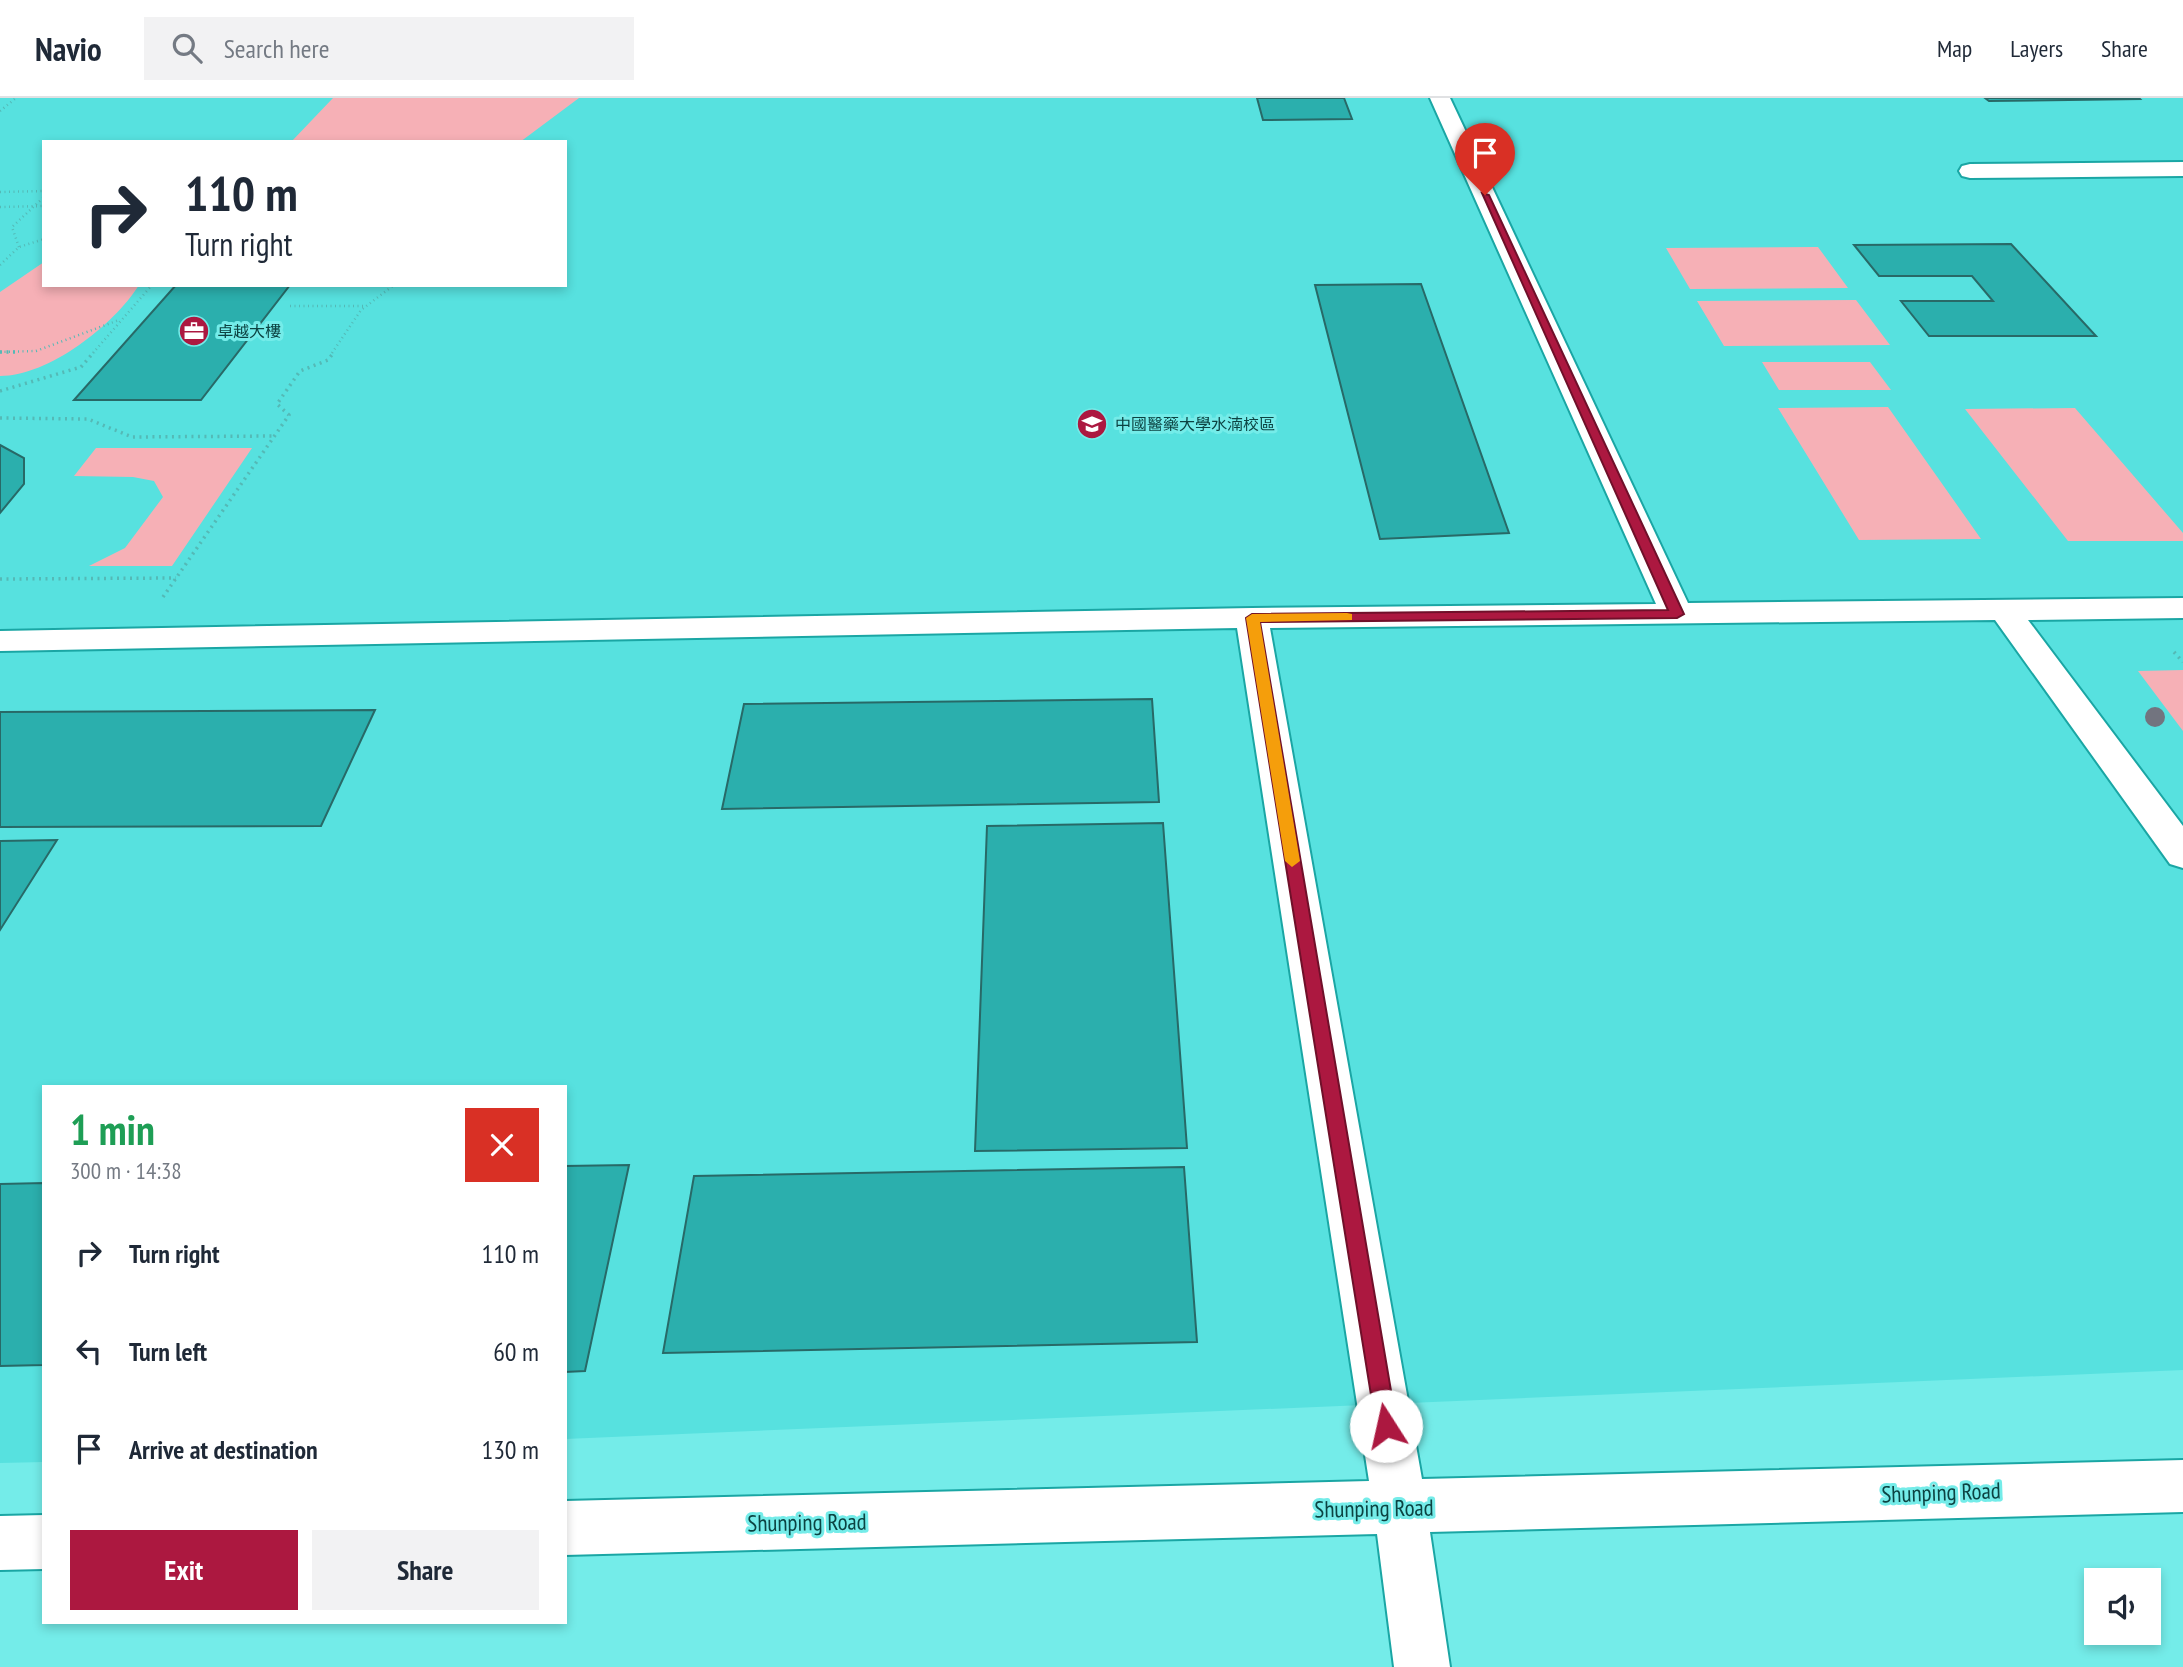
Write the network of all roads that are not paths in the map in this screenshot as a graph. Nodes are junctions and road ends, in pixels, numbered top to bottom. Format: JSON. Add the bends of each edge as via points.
{"nodes":[{"id":1,"x":1440,"y":98,"type":"edge"},
{"id":2,"x":2183,"y":169,"type":"edge"},
{"id":3,"x":1970,"y":171,"type":"dead end"},
{"id":4,"x":2183,"y":608,"type":"edge"},
{"id":5,"x":2006,"y":611,"type":"junction"},
{"id":6,"x":1677,"y":614,"type":"junction"},
{"id":7,"x":1252,"y":618,"type":"junction"},
{"id":8,"x":0,"y":641,"type":"edge"},
{"id":9,"x":2183,"y":853,"type":"edge"},
{"id":10,"x":2183,"y":1486,"type":"edge"},
{"id":11,"x":1400,"y":1507,"type":"junction"},
{"id":12,"x":567,"y":1528,"type":"edge"},
{"id":13,"x":42,"y":1542,"type":"edge"},
{"id":14,"x":0,"y":1543,"type":"edge"},
{"id":15,"x":1422,"y":1667,"type":"edge"}],
"edges":[{"from":1,"to":6,"type":"street"},
{"from":2,"to":3,"type":"street"},
{"from":4,"to":5,"type":"street"},
{"from":5,"to":6,"type":"street"},
{"from":5,"to":9,"type":"street"},
{"from":6,"to":7,"type":"street"},
{"from":7,"to":8,"type":"street"},
{"from":7,"to":11,"type":"street"},
{"from":10,"to":11,"type":"street","name":"Shunping Road"},
{"from":11,"to":12,"type":"street","name":"Shunping Road"},
{"from":11,"to":15,"type":"street"},
{"from":13,"to":14,"type":"street"}]}
